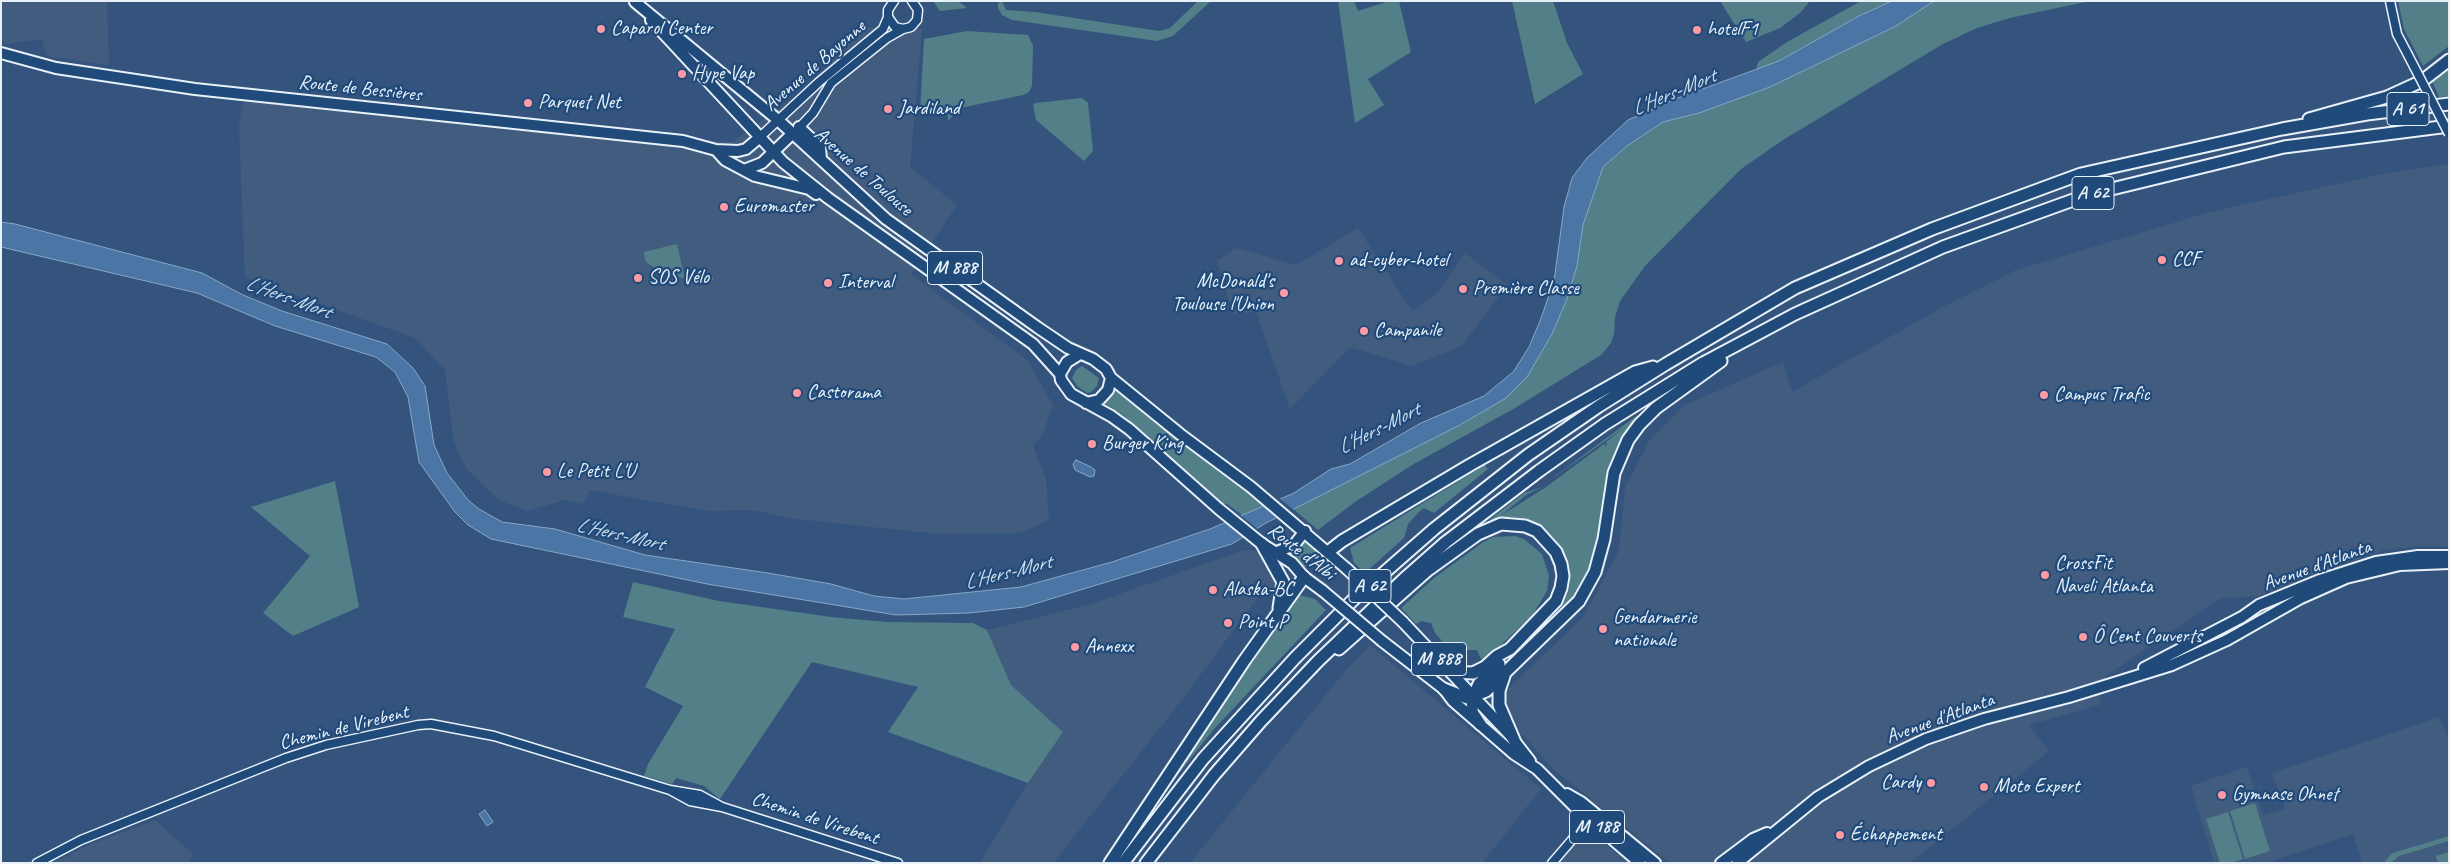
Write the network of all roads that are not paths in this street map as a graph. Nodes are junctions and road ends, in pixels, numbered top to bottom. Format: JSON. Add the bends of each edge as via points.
{"nodes":[{"id":1,"x":894,"y":1,"type":"edge"},
{"id":2,"x":2390,"y":1,"type":"edge"},
{"id":3,"x":635,"y":2,"type":"edge"},
{"id":4,"x":916,"y":3,"type":"edge"},
{"id":5,"x":888,"y":17,"type":"junction"},
{"id":6,"x":903,"y":29,"type":"junction"},
{"id":7,"x":1,"y":53,"type":"edge"},
{"id":8,"x":2449,"y":60,"type":"edge"},
{"id":9,"x":2449,"y":104,"type":"edge"},
{"id":10,"x":2367,"y":114,"type":"joint"},
{"id":11,"x":778,"y":120,"type":"junction"},
{"id":12,"x":2449,"y":126,"type":"edge"},
{"id":13,"x":2282,"y":129,"type":"junction"},
{"id":14,"x":796,"y":130,"type":"junction"},
{"id":15,"x":2449,"y":134,"type":"edge"},
{"id":16,"x":760,"y":137,"type":"junction"},
{"id":17,"x":716,"y":150,"type":"junction"},
{"id":18,"x":773,"y":152,"type":"junction"},
{"id":19,"x":744,"y":170,"type":"junction"},
{"id":20,"x":828,"y":198,"type":"junction"},
{"id":21,"x":1760,"y":334,"type":"junction"},
{"id":22,"x":1080,"y":354,"type":"junction"},
{"id":23,"x":1666,"y":364,"type":"junction"},
{"id":24,"x":1060,"y":374,"type":"junction"},
{"id":25,"x":1111,"y":378,"type":"junction"},
{"id":26,"x":1086,"y":403,"type":"junction"},
{"id":27,"x":1302,"y":528,"type":"junction"},
{"id":28,"x":1262,"y":544,"type":"junction"},
{"id":29,"x":1277,"y":552,"type":"junction"},
{"id":30,"x":1328,"y":552,"type":"junction"},
{"id":31,"x":2449,"y":556,"type":"edge"},
{"id":32,"x":2449,"y":563,"type":"edge"},
{"id":33,"x":1304,"y":577,"type":"junction"},
{"id":34,"x":2296,"y":590,"type":"junction"},
{"id":35,"x":2280,"y":610,"type":"junction"},
{"id":36,"x":1278,"y":612,"type":"junction"},
{"id":37,"x":1510,"y":648,"type":"junction"},
{"id":38,"x":1318,"y":661,"type":"junction"},
{"id":39,"x":1451,"y":672,"type":"junction"},
{"id":40,"x":1506,"y":672,"type":"junction"},
{"id":41,"x":2127,"y":680,"type":"junction"},
{"id":42,"x":1444,"y":689,"type":"junction"},
{"id":43,"x":1473,"y":696,"type":"junction"},
{"id":44,"x":1480,"y":724,"type":"junction"},
{"id":45,"x":1514,"y":740,"type":"junction"},
{"id":46,"x":1536,"y":770,"type":"junction"},
{"id":47,"x":1558,"y":788,"type":"junction"},
{"id":48,"x":1589,"y":820,"type":"junction"},
{"id":49,"x":1781,"y":826,"type":"junction"},
{"id":50,"x":37,"y":863,"type":"edge"},
{"id":51,"x":898,"y":863,"type":"edge"},
{"id":52,"x":1110,"y":863,"type":"edge"},
{"id":53,"x":1123,"y":863,"type":"edge"},
{"id":54,"x":1146,"y":863,"type":"edge"},
{"id":55,"x":1552,"y":863,"type":"edge"},
{"id":56,"x":1640,"y":863,"type":"edge"},
{"id":57,"x":1655,"y":863,"type":"edge"},
{"id":58,"x":1721,"y":863,"type":"edge"},
{"id":59,"x":1737,"y":863,"type":"edge"}],
"edges":[{"from":1,"to":5,"type":"street","name":"Avenue de Bayonne"},
{"from":2,"to":15,"type":"street","bridge":true,"via":[[2397,34]]},
{"from":3,"to":11,"type":"main road","name":"Avenue de Toulouse","number":"M 888"},
{"from":3,"to":16,"type":"main road","name":"Avenue de Toulouse","number":"M 888"},
{"from":4,"to":6,"type":"street","name":"Avenue de Bayonne","via":[[918,16],[915,24]]},
{"from":5,"to":6,"type":"street","via":[[895,27]]},
{"from":5,"to":11,"type":"street","name":"Avenue de Bayonne","via":[[883,29]]},
{"from":6,"to":14,"type":"street","name":"Avenue de Bayonne","via":[[887,38],[831,84],[813,113]]},
{"from":7,"to":17,"type":"main road","name":"Route de Bessières","via":[[56,68],[195,89],[674,140]]},
{"from":8,"to":13,"type":"highway","via":[[2422,81],[2386,97],[2324,113]]},
{"from":9,"to":10,"type":"highway","number":"A 61"},
{"from":10,"to":13,"type":"highway","number":"A 62"},
{"from":11,"to":14,"type":"main road","name":"Avenue de Toulouse","number":"M 888"},
{"from":11,"to":16,"type":"street","name":"Avenue de Bayonne"},
{"from":12,"to":21,"type":"highway","number":"A 62","via":[[2284,147],[2087,195],[1943,247],[1795,314]]},
{"from":13,"to":23,"type":"highway","number":"A 62","via":[[2081,174],[1932,229],[1795,288]]},
{"from":14,"to":18,"type":"main road"},
{"from":14,"to":22,"type":"main road","name":"Avenue de Toulouse","number":"M 888","via":[[821,159],[886,219]]},
{"from":16,"to":17,"type":"main road","name":"Route de Bessières","via":[[746,149]]},
{"from":16,"to":18,"type":"main road","name":"Avenue de Toulouse","number":"M 888"},
{"from":17,"to":19,"type":"main road","name":"Route de Bessières","via":[[725,160]]},
{"from":18,"to":19,"type":"main road","via":[[762,163]]},
{"from":18,"to":20,"type":"main road","name":"Avenue de Toulouse","number":"M 888"},
{"from":19,"to":20,"type":"main road","name":"Route de Bessières","via":[[755,176],[809,189],[822,198]]},
{"from":20,"to":24,"type":"main road","name":"Avenue de Toulouse","number":"M 888","via":[[1033,344]]},
{"from":21,"to":38,"type":"highway","number":"A 62","via":[[1703,363],[1539,470],[1446,542]]},
{"from":21,"to":40,"type":"highway","via":[[1675,392],[1639,425],[1628,440],[1614,473],[1600,556],[1588,588],[1554,627]]},
{"from":22,"to":24,"type":"main road","via":[[1066,362]]},
{"from":22,"to":25,"type":"main road","via":[[1100,364]]},
{"from":23,"to":30,"type":"highway","via":[[1635,372],[1470,465]]},
{"from":23,"to":53,"type":"highway","number":"A 62","via":[[1528,455],[1434,529],[1354,599],[1294,658],[1203,759]]},
{"from":24,"to":26,"type":"main road","via":[[1065,388]]},
{"from":25,"to":26,"type":"main road","via":[[1103,397]]},
{"from":25,"to":27,"type":"main road","name":"Route d'Albi","number":"M 888"},
{"from":26,"to":28,"type":"main road","name":"Route d'Albi","number":"M 888","via":[[1129,429]]},
{"from":27,"to":29,"type":"main road","via":[[1294,545]]},
{"from":27,"to":30,"type":"main road","name":"Route d'Albi","number":"M 888"},
{"from":28,"to":29,"type":"main road","name":"Route d'Albi","number":"M 888"},
{"from":28,"to":36,"type":"highway","via":[[1283,582]]},
{"from":29,"to":33,"type":"main road","name":"Route d'Albi","number":"M 888"},
{"from":30,"to":39,"type":"main road","name":"Route d'Albi","number":"M 888","bridge":true},
{"from":31,"to":34,"type":"main road","name":"Avenue d'Atlanta","via":[[2418,556],[2376,562],[2339,572]]},
{"from":32,"to":35,"type":"main road","name":"Avenue d'Atlanta","via":[[2405,565],[2367,572],[2334,582]]},
{"from":33,"to":36,"type":"highway"},
{"from":33,"to":42,"type":"main road","name":"Route d'Albi","number":"M 888","bridge":true},
{"from":34,"to":35,"type":"main road"},
{"from":34,"to":41,"type":"main road","name":"Avenue d'Atlanta","via":[[2259,605]]},
{"from":35,"to":41,"type":"main road","name":"Avenue d'Atlanta","via":[[2201,653]]},
{"from":36,"to":52,"type":"highway"},
{"from":37,"to":38,"type":"highway","via":[[1556,601],[1563,576],[1556,552],[1547,540],[1525,526],[1501,524],[1492,526],[1455,549],[1344,646]]},
{"from":37,"to":39,"type":"highway","via":[[1477,672]]},
{"from":37,"to":43,"type":"highway","via":[[1479,684]]},
{"from":38,"to":54,"type":"highway","number":"A 62","via":[[1214,775]]},
{"from":39,"to":43,"type":"main road","name":"Route d'Albi","number":"M 888"},
{"from":40,"to":43,"type":"highway","via":[[1486,691]]},
{"from":40,"to":45,"type":"highway","via":[[1500,685],[1499,701]]},
{"from":41,"to":49,"type":"main road","name":"Avenue d'Atlanta","via":[[1987,718],[1926,739],[1852,776]]},
{"from":42,"to":43,"type":"highway","via":[[1460,697]]},
{"from":42,"to":44,"type":"main road","name":"Route d'Albi","number":"M 188"},
{"from":43,"to":44,"type":"highway","via":[[1472,712]]},
{"from":43,"to":45,"type":"main road","name":"Route d'Albi","number":"M 188"},
{"from":44,"to":46,"type":"main road","name":"Route d'Albi","number":"M 188"},
{"from":45,"to":46,"type":"main road","name":"Route d'Albi","number":"M 188"},
{"from":46,"to":47,"type":"main road","name":"Route d'Albi","number":"M 188"},
{"from":47,"to":48,"type":"main road","name":"Route d'Albi","number":"M 188"},
{"from":47,"to":57,"type":"main road","name":"Route d'Albi","number":"M 188","via":[[1581,802]]},
{"from":48,"to":55,"type":"street"},
{"from":48,"to":56,"type":"main road","name":"Route d'Albi","number":"M 188"},
{"from":49,"to":58,"type":"main road","name":"Avenue d'Atlanta","via":[[1753,839]]},
{"from":49,"to":59,"type":"main road","name":"Avenue d'Atlanta"},
{"from":50,"to":51,"type":"street","name":"Chemin de Virebent","via":[[81,840],[286,758],[326,745],[431,724],[494,736],[670,790],[700,795],[722,807]]}]}
